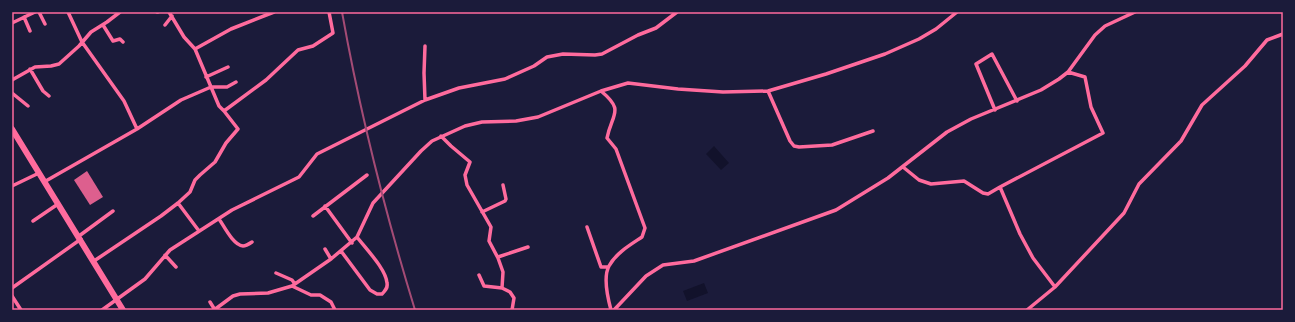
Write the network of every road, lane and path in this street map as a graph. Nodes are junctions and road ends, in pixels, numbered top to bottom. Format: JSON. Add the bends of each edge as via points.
{"nodes":[{"id":1,"x":35,"y":12,"type":"edge"},
{"id":2,"x":39,"y":12,"type":"edge"},
{"id":3,"x":68,"y":12,"type":"edge"},
{"id":4,"x":120,"y":12,"type":"edge"},
{"id":5,"x":169,"y":12,"type":"edge"},
{"id":6,"x":274,"y":12,"type":"edge"},
{"id":7,"x":329,"y":12,"type":"edge"},
{"id":8,"x":677,"y":12,"type":"edge"},
{"id":9,"x":957,"y":12,"type":"edge"},
{"id":10,"x":1135,"y":12,"type":"edge"},
{"id":11,"x":12,"y":16,"type":"edge"},
{"id":12,"x":172,"y":16,"type":"junction"},
{"id":13,"x":24,"y":17,"type":"junction"},
{"id":14,"x":13,"y":22,"type":"edge"},
{"id":15,"x":45,"y":24,"type":"dead end"},
{"id":16,"x":103,"y":25,"type":"junction"},
{"id":17,"x":165,"y":25,"type":"dead end"},
{"id":18,"x":30,"y":31,"type":"dead end"},
{"id":19,"x":1283,"y":34,"type":"edge"},
{"id":20,"x":82,"y":42,"type":"junction"},
{"id":21,"x":123,"y":42,"type":"dead end"},
{"id":22,"x":425,"y":46,"type":"dead end"},
{"id":23,"x":195,"y":49,"type":"junction"},
{"id":24,"x":228,"y":67,"type":"dead end"},
{"id":25,"x":30,"y":69,"type":"junction"},
{"id":26,"x":1068,"y":72,"type":"junction"},
{"id":27,"x":206,"y":77,"type":"junction"},
{"id":28,"x":12,"y":80,"type":"edge"},
{"id":29,"x":236,"y":82,"type":"dead end"},
{"id":30,"x":211,"y":87,"type":"junction"},
{"id":31,"x":601,"y":90,"type":"junction"},
{"id":32,"x":768,"y":91,"type":"junction"},
{"id":33,"x":12,"y":93,"type":"edge"},
{"id":34,"x":49,"y":96,"type":"dead end"},
{"id":35,"x":426,"y":100,"type":"junction"},
{"id":36,"x":1017,"y":101,"type":"junction"},
{"id":37,"x":28,"y":106,"type":"dead end"},
{"id":38,"x":224,"y":110,"type":"junction"},
{"id":39,"x":995,"y":110,"type":"junction"},
{"id":40,"x":12,"y":129,"type":"edge"},
{"id":41,"x":137,"y":130,"type":"junction"},
{"id":42,"x":873,"y":132,"type":"dead end"},
{"id":43,"x":441,"y":136,"type":"junction"},
{"id":44,"x":903,"y":167,"type":"junction"},
{"id":45,"x":39,"y":173,"type":"junction"},
{"id":46,"x":367,"y":175,"type":"dead end"},
{"id":47,"x":44,"y":182,"type":"junction"},
{"id":48,"x":503,"y":185,"type":"dead end"},
{"id":49,"x":12,"y":186,"type":"edge"},
{"id":50,"x":1000,"y":186,"type":"junction"},
{"id":51,"x":58,"y":204,"type":"junction"},
{"id":52,"x":178,"y":204,"type":"junction"},
{"id":53,"x":325,"y":206,"type":"junction"},
{"id":54,"x":113,"y":211,"type":"dead end"},
{"id":55,"x":482,"y":212,"type":"junction"},
{"id":56,"x":313,"y":216,"type":"dead end"},
{"id":57,"x":220,"y":219,"type":"junction"},
{"id":58,"x":33,"y":221,"type":"dead end"},
{"id":59,"x":587,"y":227,"type":"dead end"},
{"id":60,"x":199,"y":231,"type":"junction"},
{"id":61,"x":357,"y":237,"type":"junction"},
{"id":62,"x":80,"y":238,"type":"junction"},
{"id":63,"x":252,"y":242,"type":"dead end"},
{"id":64,"x":352,"y":243,"type":"junction"},
{"id":65,"x":528,"y":247,"type":"dead end"},
{"id":66,"x":325,"y":248,"type":"dead end"},
{"id":67,"x":341,"y":252,"type":"junction"},
{"id":68,"x":165,"y":255,"type":"junction"},
{"id":69,"x":498,"y":258,"type":"junction"},
{"id":70,"x":331,"y":260,"type":"junction"},
{"id":71,"x":94,"y":261,"type":"junction"},
{"id":72,"x":176,"y":267,"type":"dead end"},
{"id":73,"x":608,"y":267,"type":"junction"},
{"id":74,"x":276,"y":273,"type":"dead end"},
{"id":75,"x":479,"y":275,"type":"dead end"},
{"id":76,"x":294,"y":285,"type":"junction"},
{"id":77,"x":1054,"y":287,"type":"junction"},
{"id":78,"x":12,"y":288,"type":"edge"},
{"id":79,"x":502,"y":288,"type":"junction"},
{"id":80,"x":12,"y":296,"type":"edge"},
{"id":81,"x":117,"y":299,"type":"junction"},
{"id":82,"x":210,"y":302,"type":"dead end"},
{"id":83,"x":21,"y":310,"type":"edge"},
{"id":84,"x":102,"y":310,"type":"edge"},
{"id":85,"x":123,"y":310,"type":"edge"},
{"id":86,"x":215,"y":310,"type":"edge"},
{"id":87,"x":335,"y":310,"type":"edge"},
{"id":88,"x":512,"y":310,"type":"edge"},
{"id":89,"x":610,"y":310,"type":"edge"},
{"id":90,"x":614,"y":310,"type":"edge"},
{"id":91,"x":1027,"y":310,"type":"edge"}],
"edges":[{"from":1,"to":13,"type":"street"},
{"from":2,"to":15,"type":"street"},
{"from":3,"to":20,"type":"street"},
{"from":4,"to":16,"type":"street"},
{"from":5,"to":12,"type":"street"},
{"from":6,"to":23,"type":"street","via":[[231,29]]},
{"from":7,"to":38,"type":"street","via":[[333,33],[313,46],[298,50],[266,80]]},
{"from":8,"to":35,"type":"street","via":[[656,28],[602,54],[563,54],[546,57],[534,66],[505,79],[458,88]]},
{"from":9,"to":32,"type":"street","via":[[919,39],[885,54]]},
{"from":10,"to":26,"type":"street","via":[[1105,26],[1095,35]]},
{"from":11,"to":14,"type":"street"},
{"from":12,"to":17,"type":"street"},
{"from":12,"to":23,"type":"street","via":[[184,37]]},
{"from":13,"to":14,"type":"street"},
{"from":13,"to":18,"type":"street"},
{"from":16,"to":20,"type":"street","via":[[90,32]]},
{"from":16,"to":21,"type":"street","via":[[113,40],[120,39]]},
{"from":19,"to":77,"type":"street","via":[[1267,40],[1245,66],[1202,105],[1182,141],[1139,184],[1124,213]]},
{"from":20,"to":25,"type":"street","via":[[59,64]]},
{"from":20,"to":41,"type":"street","via":[[124,101]]},
{"from":22,"to":35,"type":"street"},
{"from":23,"to":27,"type":"street"},
{"from":24,"to":27,"type":"street"},
{"from":25,"to":28,"type":"street"},
{"from":25,"to":34,"type":"street","via":[[43,91]]},
{"from":26,"to":36,"type":"street","via":[[1042,90]]},
{"from":26,"to":50,"type":"street","via":[[1085,77],[1091,107],[1103,132]]},
{"from":27,"to":30,"type":"street"},
{"from":29,"to":30,"type":"street","via":[[227,87]]},
{"from":30,"to":38,"type":"street","via":[[219,106]]},
{"from":30,"to":41,"type":"street","via":[[181,100]]},
{"from":31,"to":32,"type":"street","via":[[634,83],[723,92]]},
{"from":31,"to":43,"type":"street","via":[[538,117],[482,122]]},
{"from":31,"to":73,"type":"street","via":[[612,100],[615,107],[607,138],[616,149],[645,228],[642,237],[624,249]]},
{"from":32,"to":42,"type":"street","via":[[794,146],[832,145]]},
{"from":33,"to":37,"type":"street"},
{"from":35,"to":57,"type":"street","via":[[317,154],[299,177],[232,210]]},
{"from":36,"to":39,"type":"street"},
{"from":36,"to":39,"type":"street","via":[[992,54],[976,64]]},
{"from":38,"to":52,"type":"street","via":[[238,129],[215,162],[200,174],[190,192]]},
{"from":39,"to":44,"type":"street","via":[[947,132]]},
{"from":40,"to":45,"type":"main road"},
{"from":41,"to":47,"type":"street"},
{"from":43,"to":55,"type":"street","via":[[470,162],[466,175],[467,185]]},
{"from":43,"to":61,"type":"street","via":[[421,151],[373,203]]},
{"from":44,"to":50,"type":"street","via":[[919,180],[931,184],[964,181],[988,194]]},
{"from":44,"to":90,"type":"street","via":[[836,210],[694,262],[663,265],[646,276]]},
{"from":45,"to":47,"type":"main road"},
{"from":45,"to":49,"type":"street"},
{"from":46,"to":53,"type":"street"},
{"from":47,"to":51,"type":"main road"},
{"from":48,"to":55,"type":"street","via":[[506,199]]},
{"from":50,"to":77,"type":"street","via":[[1020,234],[1033,258]]},
{"from":51,"to":58,"type":"street"},
{"from":51,"to":62,"type":"main road"},
{"from":52,"to":60,"type":"street"},
{"from":52,"to":71,"type":"street"},
{"from":53,"to":56,"type":"street"},
{"from":53,"to":64,"type":"street"},
{"from":54,"to":62,"type":"street"},
{"from":55,"to":69,"type":"street","via":[[491,227],[489,241]]},
{"from":57,"to":60,"type":"street"},
{"from":57,"to":63,"type":"street","via":[[239,245],[246,246]]},
{"from":59,"to":73,"type":"street","via":[[601,267]]},
{"from":60,"to":68,"type":"street"},
{"from":61,"to":64,"type":"street"},
{"from":61,"to":67,"type":"street","via":[[384,273],[387,284],[382,294],[370,290]]},
{"from":62,"to":71,"type":"main road"},
{"from":62,"to":78,"type":"street"},
{"from":64,"to":67,"type":"street"},
{"from":65,"to":69,"type":"street"},
{"from":66,"to":70,"type":"street"},
{"from":67,"to":70,"type":"street"},
{"from":68,"to":72,"type":"street"},
{"from":68,"to":81,"type":"street","via":[[145,279]]},
{"from":69,"to":79,"type":"street","via":[[503,272]]},
{"from":70,"to":76,"type":"street"},
{"from":71,"to":81,"type":"main road"},
{"from":73,"to":89,"type":"street"},
{"from":74,"to":76,"type":"street","via":[[292,280]]},
{"from":75,"to":79,"type":"street","via":[[484,286]]},
{"from":76,"to":86,"type":"street","via":[[268,294],[233,296]]},
{"from":76,"to":87,"type":"street","via":[[311,295],[320,295],[331,302]]},
{"from":77,"to":91,"type":"street"},
{"from":79,"to":88,"type":"street","via":[[510,292],[514,298]]},
{"from":80,"to":83,"type":"street"},
{"from":81,"to":84,"type":"street"},
{"from":81,"to":85,"type":"main road"},
{"from":82,"to":86,"type":"street"}]}
